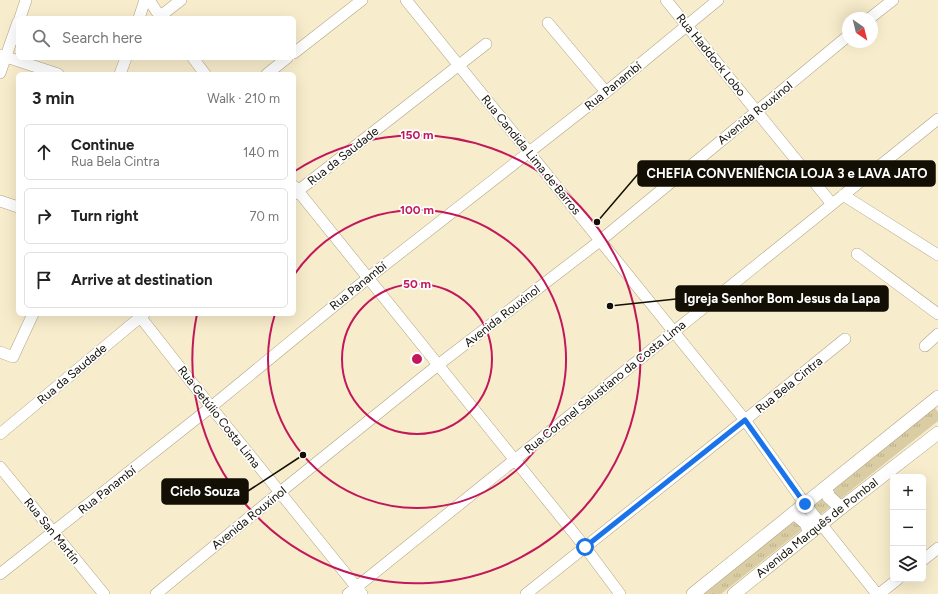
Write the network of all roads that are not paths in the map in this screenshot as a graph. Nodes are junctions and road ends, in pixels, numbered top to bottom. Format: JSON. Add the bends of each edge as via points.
{"nodes":[{"id":1,"x":26,"y":0,"type":"edge"},
{"id":2,"x":145,"y":0,"type":"edge"},
{"id":3,"x":149,"y":0,"type":"edge"},
{"id":4,"x":181,"y":0,"type":"edge"},
{"id":5,"x":362,"y":0,"type":"edge"},
{"id":6,"x":406,"y":0,"type":"edge"},
{"id":7,"x":666,"y":0,"type":"edge"},
{"id":8,"x":718,"y":0,"type":"edge"},
{"id":9,"x":893,"y":0,"type":"edge"},
{"id":10,"x":878,"y":12,"type":"edge"},
{"id":11,"x":21,"y":16,"type":"edge"},
{"id":12,"x":140,"y":16,"type":"edge"},
{"id":13,"x":159,"y":16,"type":"edge"},
{"id":14,"x":161,"y":16,"type":"edge"},
{"id":15,"x":548,"y":23,"type":"dead end"},
{"id":16,"x":687,"y":26,"type":"junction"},
{"id":17,"x":16,"y":27,"type":"edge"},
{"id":18,"x":842,"y":41,"type":"edge"},
{"id":19,"x":486,"y":44,"type":"dead end"},
{"id":20,"x":296,"y":51,"type":"edge"},
{"id":21,"x":3,"y":56,"type":"edge"},
{"id":22,"x":125,"y":60,"type":"edge"},
{"id":23,"x":195,"y":60,"type":"edge"},
{"id":24,"x":284,"y":60,"type":"edge"},
{"id":25,"x":460,"y":65,"type":"junction"},
{"id":26,"x":52,"y":72,"type":"edge"},
{"id":27,"x":121,"y":72,"type":"edge"},
{"id":28,"x":204,"y":72,"type":"edge"},
{"id":29,"x":270,"y":72,"type":"edge"},
{"id":30,"x":0,"y":73,"type":"edge"},
{"id":31,"x":606,"y":92,"type":"junction"},
{"id":32,"x":757,"y":111,"type":"junction"},
{"id":33,"x":936,"y":124,"type":"edge"},
{"id":34,"x":528,"y":153,"type":"junction"},
{"id":35,"x":296,"y":189,"type":"edge"},
{"id":36,"x":296,"y":191,"type":"edge"},
{"id":37,"x":843,"y":195,"type":"junction"},
{"id":38,"x":0,"y":201,"type":"edge"},
{"id":39,"x":832,"y":204,"type":"junction"},
{"id":40,"x":16,"y":206,"type":"edge"},
{"id":41,"x":601,"y":240,"type":"junction"},
{"id":42,"x":857,"y":254,"type":"dead end"},
{"id":43,"x":938,"y":255,"type":"edge"},
{"id":44,"x":368,"y":278,"type":"junction"},
{"id":45,"x":938,"y":314,"type":"edge"},
{"id":46,"x":32,"y":316,"type":"edge"},
{"id":47,"x":140,"y":316,"type":"edge"},
{"id":48,"x":142,"y":316,"type":"edge"},
{"id":49,"x":674,"y":332,"type":"junction"},
{"id":50,"x":938,"y":334,"type":"edge"},
{"id":51,"x":845,"y":339,"type":"dead end"},
{"id":52,"x":925,"y":346,"type":"dead end"},
{"id":53,"x":0,"y":352,"type":"edge"},
{"id":54,"x":438,"y":365,"type":"junction"},
{"id":55,"x":938,"y":397,"type":"edge"},
{"id":56,"x":211,"y":407,"type":"junction"},
{"id":57,"x":745,"y":420,"type":"junction"},
{"id":58,"x":938,"y":433,"type":"edge"},
{"id":59,"x":0,"y":434,"type":"edge"},
{"id":60,"x":515,"y":460,"type":"junction"},
{"id":61,"x":0,"y":468,"type":"edge"},
{"id":62,"x":825,"y":488,"type":"junction"},
{"id":63,"x":279,"y":492,"type":"junction"},
{"id":64,"x":805,"y":504,"type":"junction"},
{"id":65,"x":841,"y":508,"type":"junction"},
{"id":66,"x":794,"y":513,"type":"junction"},
{"id":67,"x":821,"y":524,"type":"junction"},
{"id":68,"x":54,"y":532,"type":"junction"},
{"id":69,"x":810,"y":533,"type":"junction"},
{"id":70,"x":585,"y":547,"type":"junction"},
{"id":71,"x":938,"y":548,"type":"edge"},
{"id":72,"x":926,"y":558,"type":"edge"},
{"id":73,"x":0,"y":574,"type":"edge"},
{"id":74,"x":894,"y":582,"type":"edge"},
{"id":75,"x":355,"y":592,"type":"edge"},
{"id":76,"x":104,"y":594,"type":"edge"},
{"id":77,"x":156,"y":594,"type":"edge"},
{"id":78,"x":526,"y":594,"type":"edge"},
{"id":79,"x":620,"y":594,"type":"edge"},
{"id":80,"x":693,"y":594,"type":"edge"},
{"id":81,"x":734,"y":594,"type":"edge"},
{"id":82,"x":878,"y":594,"type":"edge"}],
"edges":[{"from":1,"to":11,"type":"street"},
{"from":2,"to":12,"type":"street"},
{"from":3,"to":13,"type":"street"},
{"from":4,"to":14,"type":"street"},
{"from":5,"to":20,"type":"street"},
{"from":6,"to":25,"type":"street","name":"Rua Candida Lima de Barros"},
{"from":7,"to":16,"type":"street","name":"Rua Haddock Lobo"},
{"from":8,"to":16,"type":"street","name":"Rua Panambí"},
{"from":9,"to":10,"type":"street"},
{"from":15,"to":31,"type":"street"},
{"from":16,"to":31,"type":"street","name":"Rua Panambí"},
{"from":16,"to":32,"type":"street","name":"Rua Haddock Lobo"},
{"from":17,"to":21,"type":"street"},
{"from":18,"to":32,"type":"street","name":"Avenida Rouxinol"},
{"from":19,"to":25,"type":"street","name":"Rua da Saudade"},
{"from":21,"to":26,"type":"street"},
{"from":21,"to":30,"type":"street"},
{"from":22,"to":27,"type":"street"},
{"from":23,"to":28,"type":"street"},
{"from":24,"to":29,"type":"street"},
{"from":25,"to":34,"type":"street","name":"Rua Candida Lima de Barros"},
{"from":25,"to":35,"type":"street","name":"Rua da Saudade"},
{"from":31,"to":34,"type":"street","name":"Rua Panambí"},
{"from":32,"to":39,"type":"street","name":"Rua Haddock Lobo"},
{"from":32,"to":41,"type":"street","name":"Avenida Rouxinol"},
{"from":33,"to":37,"type":"street","name":"Rua Coronel Salustiano da Costa Lima"},
{"from":34,"to":41,"type":"street","name":"Rua Candida Lima de Barros"},
{"from":34,"to":44,"type":"street","name":"Rua Panambí"},
{"from":36,"to":44,"type":"street"},
{"from":37,"to":39,"type":"street","name":"Rua Coronel Salustiano da Costa Lima"},
{"from":37,"to":43,"type":"street"},
{"from":38,"to":40,"type":"street"},
{"from":39,"to":49,"type":"street","name":"Rua Coronel Salustiano da Costa Lima"},
{"from":41,"to":49,"type":"street","name":"Rua Candida Lima de Barros"},
{"from":41,"to":54,"type":"street","name":"Avenida Rouxinol"},
{"from":42,"to":45,"type":"street"},
{"from":44,"to":54,"type":"street"},
{"from":44,"to":56,"type":"street","name":"Rua Panambí"},
{"from":46,"to":53,"type":"street","via":[[13,357]]},
{"from":47,"to":59,"type":"street","name":"Rua da Saudade"},
{"from":48,"to":56,"type":"street","name":"Rua Getúlio Costa Lima"},
{"from":49,"to":57,"type":"street","name":"Rua Candida Lima de Barros"},
{"from":49,"to":60,"type":"street","name":"Rua Coronel Salustiano da Costa Lima"},
{"from":50,"to":52,"type":"street"},
{"from":51,"to":57,"type":"street","name":"Rua Bela Cintra"},
{"from":54,"to":60,"type":"street"},
{"from":54,"to":63,"type":"street","name":"Avenida Rouxinol"},
{"from":55,"to":62,"type":"main road"},
{"from":56,"to":63,"type":"street","name":"Rua Getúlio Costa Lima"},
{"from":56,"to":68,"type":"street","name":"Rua Panambí"},
{"from":57,"to":64,"type":"street","name":"Rua Candida Lima de Barros"},
{"from":57,"to":70,"type":"street","name":"Rua Bela Cintra"},
{"from":58,"to":65,"type":"main road","name":"Avenida Marquês de Pombal"},
{"from":60,"to":70,"type":"street"},
{"from":60,"to":75,"type":"street","name":"Rua Coronel Salustiano da Costa Lima"},
{"from":61,"to":68,"type":"street","name":"Rua San Martín"},
{"from":62,"to":64,"type":"main road"},
{"from":62,"to":65,"type":"main road","via":[[829,497]]},
{"from":63,"to":75,"type":"street","name":"Rua Getúlio Costa Lima"},
{"from":63,"to":77,"type":"street","name":"Avenida Rouxinol"},
{"from":64,"to":66,"type":"main road"},
{"from":64,"to":67,"type":"street","name":"Rua Candida Lima de Barros"},
{"from":65,"to":67,"type":"main road","name":"Avenida Marquês de Pombal"},
{"from":66,"to":69,"type":"main road","via":[[806,522]]},
{"from":66,"to":80,"type":"main road"},
{"from":67,"to":69,"type":"main road","name":"Avenida Marquês de Pombal"},
{"from":67,"to":82,"type":"street","name":"Rua Candida Lima de Barros"},
{"from":68,"to":73,"type":"street","name":"Rua Panambí"},
{"from":68,"to":76,"type":"street","name":"Rua San Martín"},
{"from":69,"to":81,"type":"main road","name":"Avenida Marquês de Pombal"},
{"from":70,"to":78,"type":"street","name":"Rua Bela Cintra"},
{"from":70,"to":79,"type":"street"},
{"from":71,"to":72,"type":"street"},
{"from":74,"to":82,"type":"street"}]}
